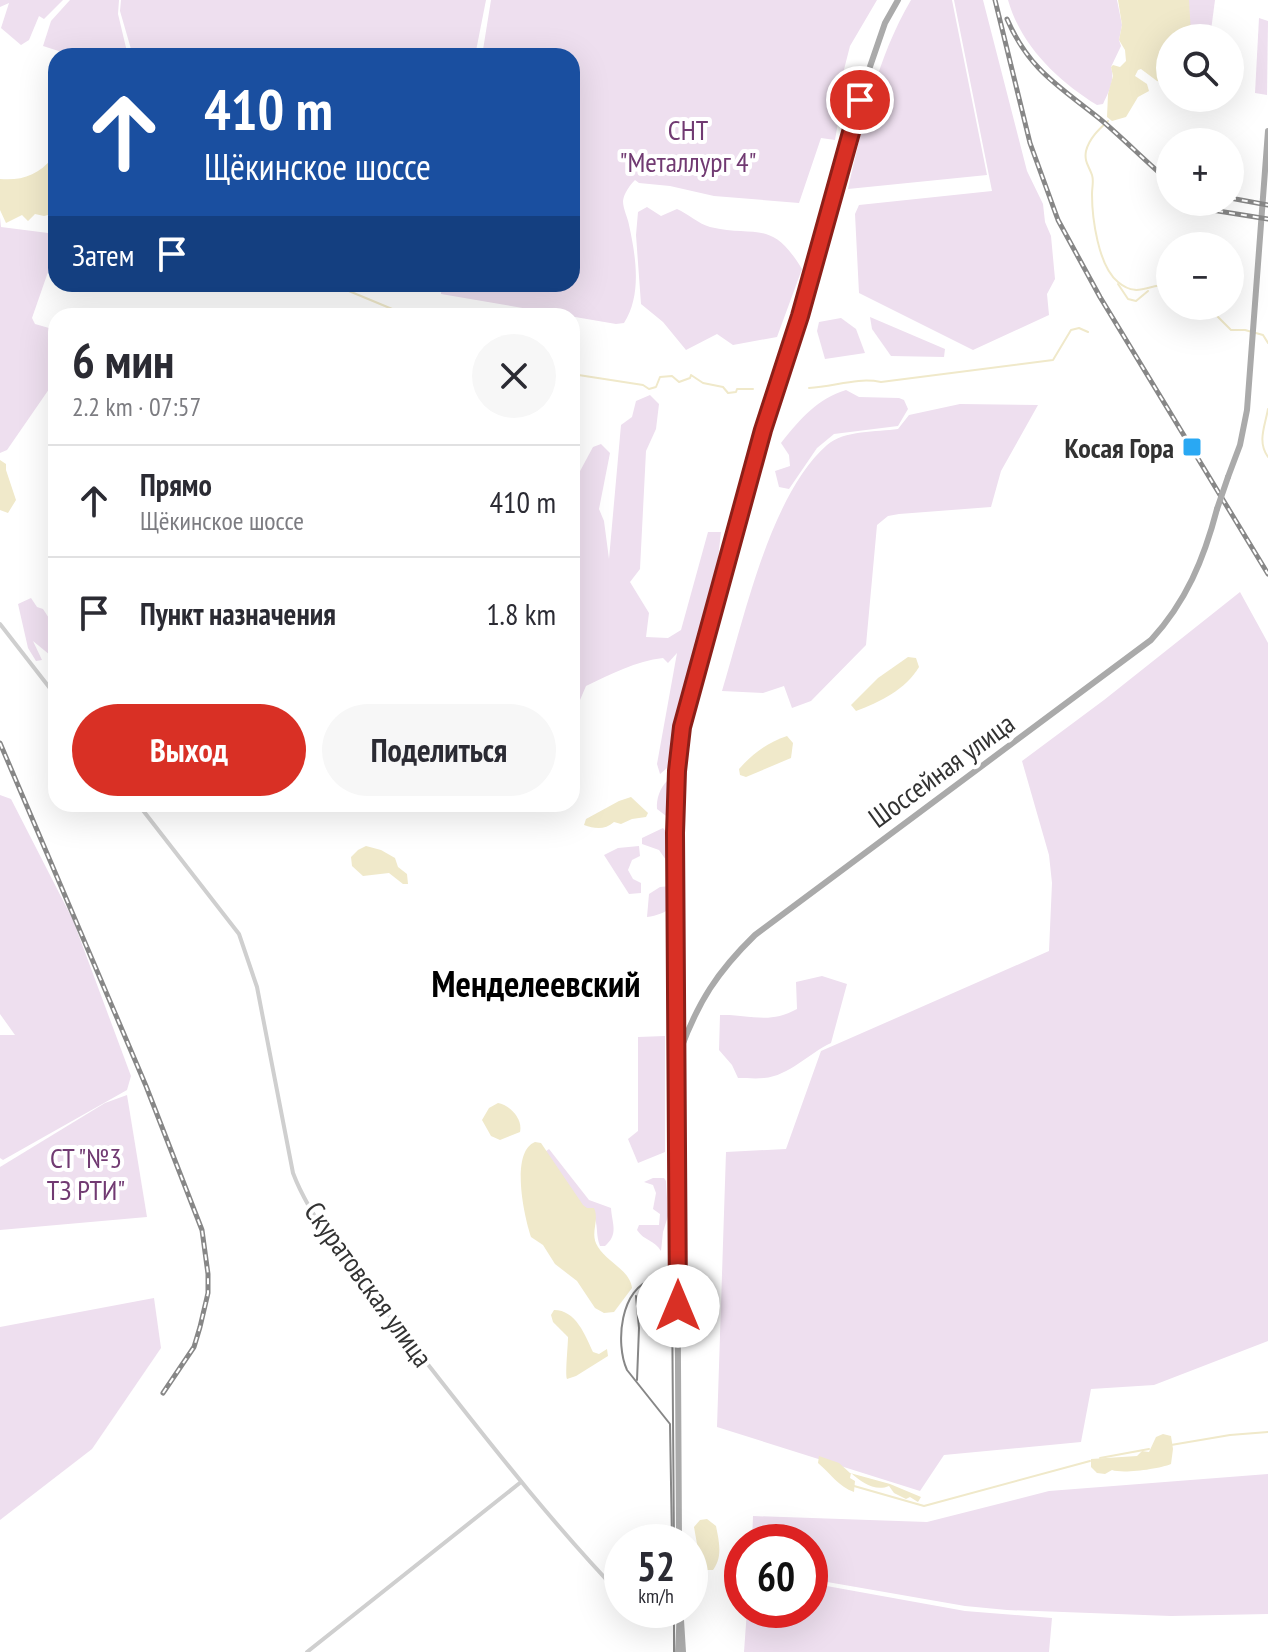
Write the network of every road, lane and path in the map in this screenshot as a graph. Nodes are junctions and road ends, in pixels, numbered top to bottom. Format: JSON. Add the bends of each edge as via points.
{"nodes":[{"id":1,"x":898,"y":0,"type":"edge"},
{"id":2,"x":1268,"y":131,"type":"edge"},
{"id":3,"x":0,"y":624,"type":"edge"},
{"id":4,"x":48,"y":686,"type":"edge"},
{"id":5,"x":144,"y":812,"type":"edge"},
{"id":6,"x":677,"y":1058,"type":"junction"},
{"id":7,"x":521,"y":1482,"type":"junction"},
{"id":8,"x":679,"y":1524,"type":"edge"},
{"id":9,"x":604,"y":1576,"type":"edge"},
{"id":10,"x":683,"y":1628,"type":"edge"},
{"id":11,"x":307,"y":1652,"type":"edge"},
{"id":12,"x":681,"y":1652,"type":"edge"}],
"edges":[{"from":1,"to":6,"type":"main road","via":[[884,25],[855,116],[682,727],[675,833]]},
{"from":2,"to":6,"type":"main road","name":"Шоссейная улица","bridge":true,"via":[[1247,410],[1207,547],[1180,604],[1151,640],[1114,670],[755,935],[706,990]]},
{"from":3,"to":4,"type":"street"},
{"from":5,"to":7,"type":"street","name":"Скуратовская улица","via":[[244,945],[300,1190],[392,1319]]},
{"from":6,"to":8,"type":"main road"},
{"from":7,"to":9,"type":"street","name":"Скуратовская улица"},
{"from":7,"to":11,"type":"street"},
{"from":10,"to":12,"type":"main road"}]}
